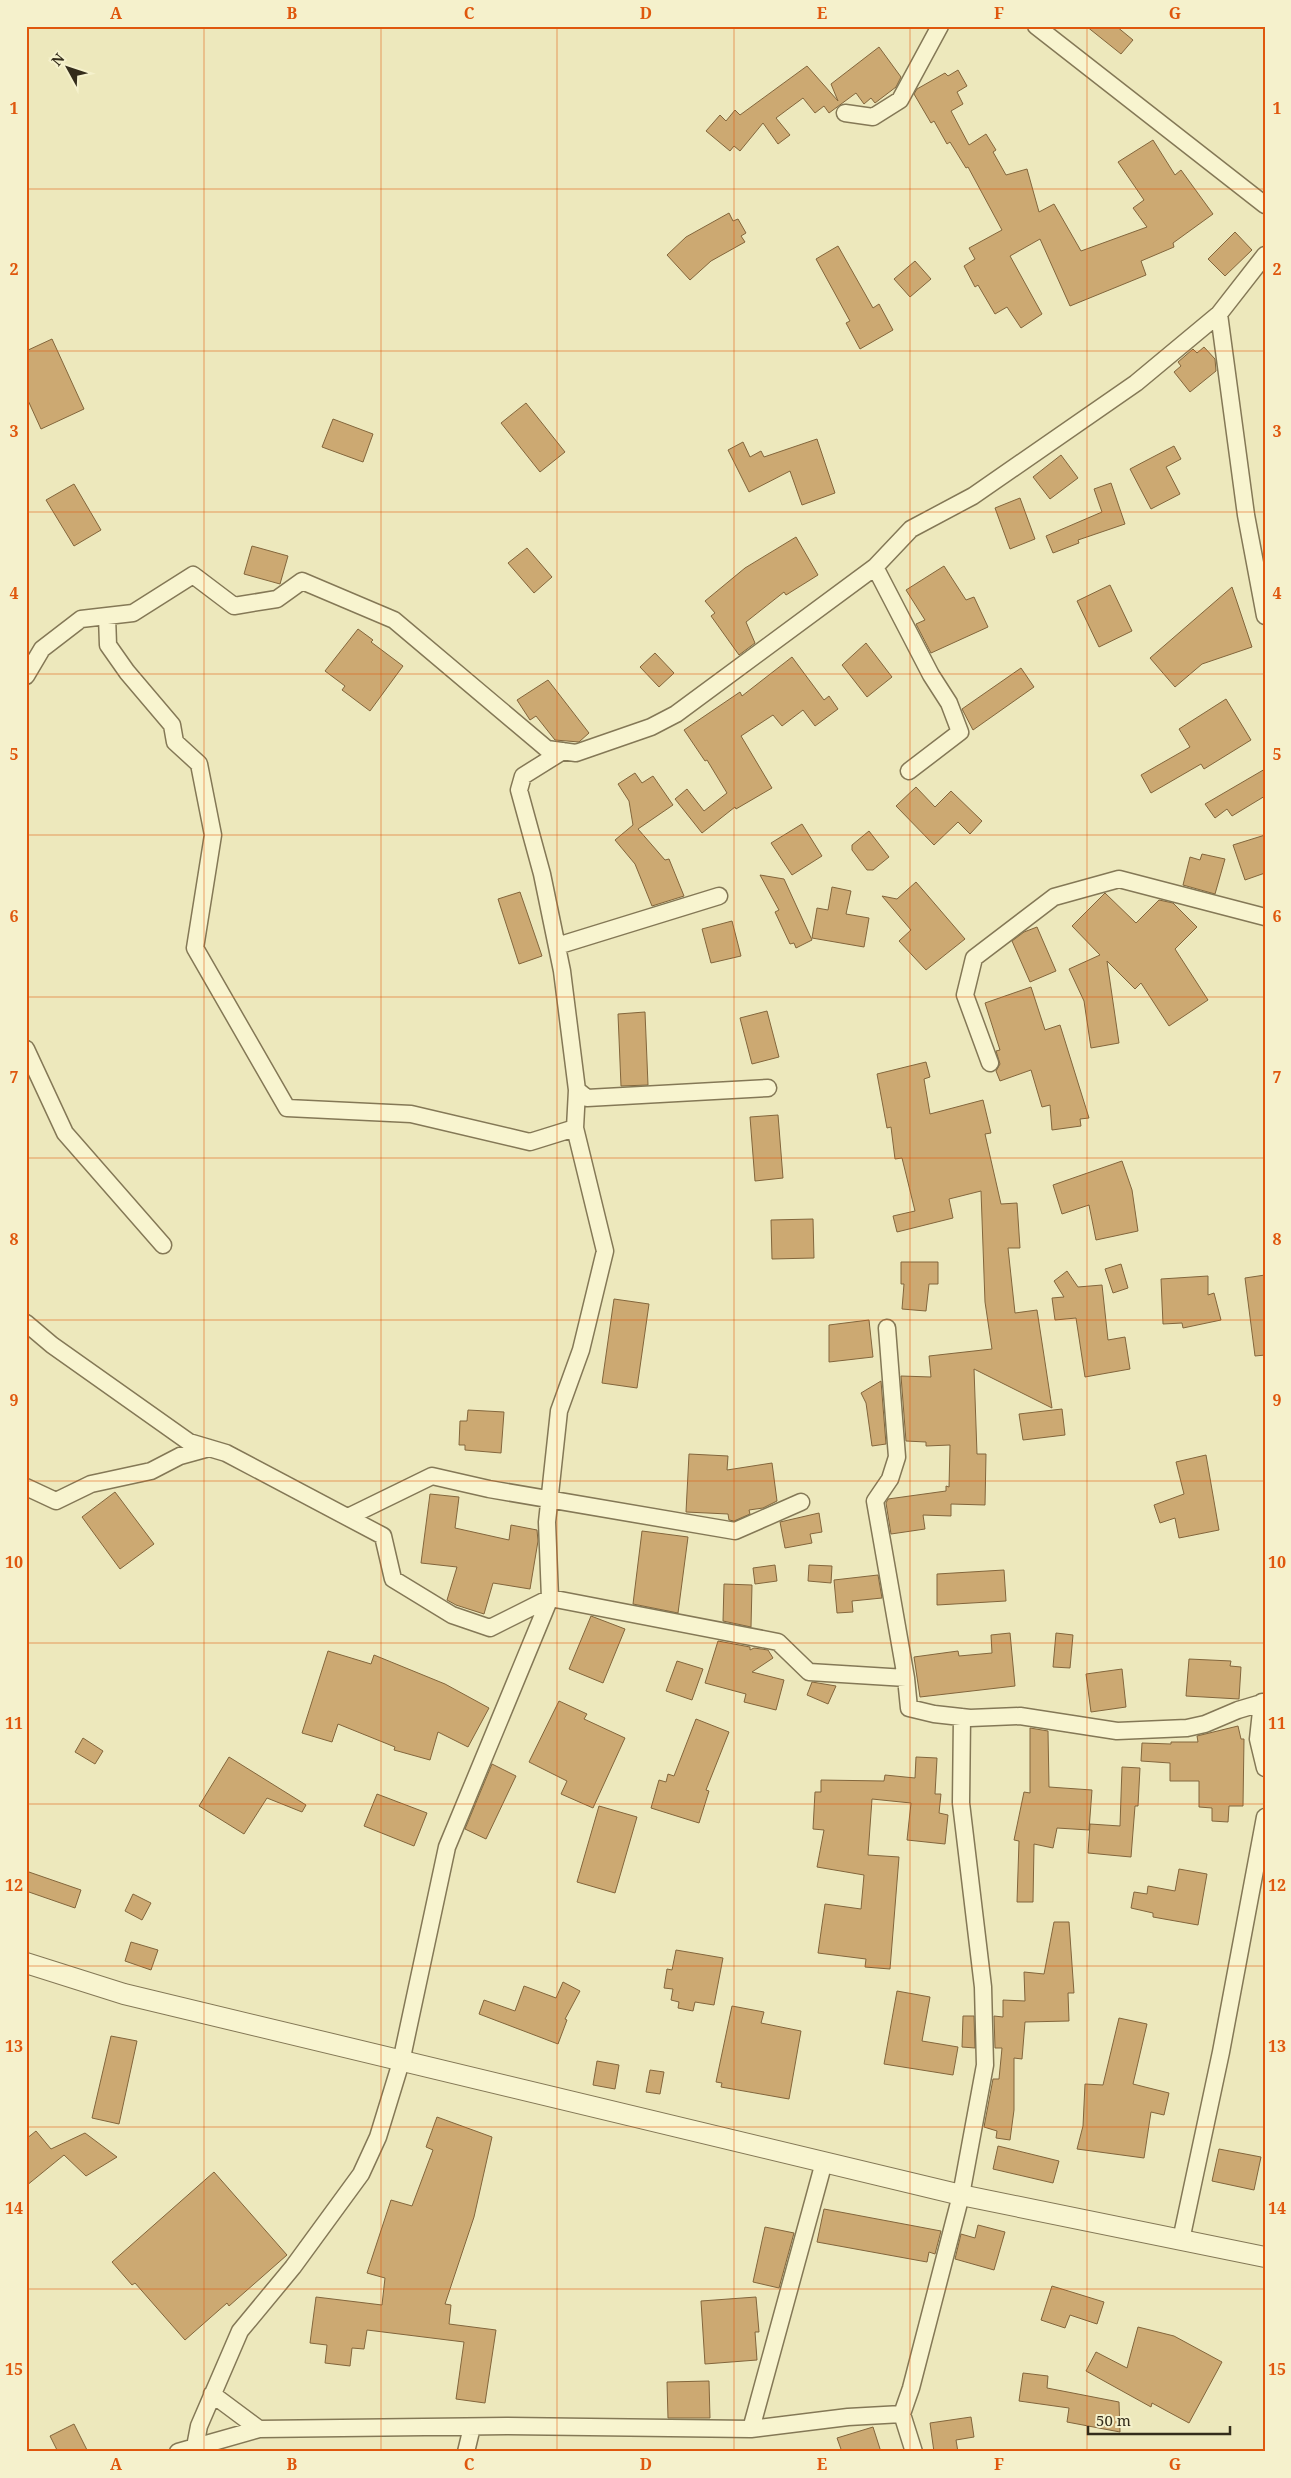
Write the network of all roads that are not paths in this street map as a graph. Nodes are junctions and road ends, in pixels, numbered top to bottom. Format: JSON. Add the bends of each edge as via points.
{"nodes":[{"id":1,"x":940,"y":26,"type":"edge"},
{"id":2,"x":1036,"y":26,"type":"edge"},
{"id":3,"x":846,"y":113,"type":"dead end"},
{"id":4,"x":1265,"y":205,"type":"edge"},
{"id":5,"x":1265,"y":255,"type":"edge"},
{"id":6,"x":1219,"y":314,"type":"junction"},
{"id":7,"x":875,"y":568,"type":"junction"},
{"id":8,"x":107,"y":616,"type":"junction"},
{"id":9,"x":1265,"y":616,"type":"edge"},
{"id":10,"x":26,"y":676,"type":"edge"},
{"id":11,"x":563,"y":751,"type":"junction"},
{"id":12,"x":909,"y":771,"type":"dead end"},
{"id":13,"x":719,"y":896,"type":"dead end"},
{"id":14,"x":1265,"y":917,"type":"edge"},
{"id":15,"x":556,"y":946,"type":"junction"},
{"id":16,"x":26,"y":1049,"type":"edge"},
{"id":17,"x":990,"y":1063,"type":"dead end"},
{"id":18,"x":768,"y":1088,"type":"dead end"},
{"id":19,"x":577,"y":1090,"type":"junction"},
{"id":20,"x":575,"y":1128,"type":"junction"},
{"id":21,"x":164,"y":1244,"type":"dead end"},
{"id":22,"x":26,"y":1323,"type":"edge"},
{"id":23,"x":886,"y":1328,"type":"dead end"},
{"id":24,"x":209,"y":1448,"type":"junction"},
{"id":25,"x":26,"y":1487,"type":"edge"},
{"id":26,"x":549,"y":1499,"type":"junction"},
{"id":27,"x":801,"y":1502,"type":"dead end"},
{"id":28,"x":348,"y":1517,"type":"junction"},
{"id":29,"x":550,"y":1598,"type":"junction"},
{"id":30,"x":906,"y":1678,"type":"junction"},
{"id":31,"x":1264,"y":1702,"type":"edge"},
{"id":32,"x":962,"y":1717,"type":"junction"},
{"id":33,"x":1265,"y":1768,"type":"edge"},
{"id":34,"x":1265,"y":1818,"type":"edge"},
{"id":35,"x":26,"y":1963,"type":"edge"},
{"id":36,"x":401,"y":2062,"type":"junction"},
{"id":37,"x":824,"y":2162,"type":"junction"},
{"id":38,"x":961,"y":2195,"type":"junction"},
{"id":39,"x":1180,"y":2240,"type":"junction"},
{"id":40,"x":1265,"y":2257,"type":"edge"},
{"id":41,"x":212,"y":2394,"type":"junction"},
{"id":42,"x":902,"y":2414,"type":"junction"},
{"id":43,"x":472,"y":2427,"type":"junction"},
{"id":44,"x":259,"y":2429,"type":"junction"},
{"id":45,"x":751,"y":2430,"type":"junction"},
{"id":46,"x":195,"y":2449,"type":"edge"},
{"id":47,"x":178,"y":2452,"type":"edge"},
{"id":48,"x":466,"y":2452,"type":"edge"},
{"id":49,"x":914,"y":2452,"type":"edge"}],
"edges":[{"from":1,"to":3,"type":"street","via":[[900,100],[873,117]]},
{"from":2,"to":4,"type":"street"},
{"from":5,"to":6,"type":"street"},
{"from":6,"to":7,"type":"street","via":[[1136,383],[973,496],[911,528]]},
{"from":6,"to":9,"type":"street","via":[[1246,515]]},
{"from":7,"to":11,"type":"street","via":[[676,714],[652,727],[576,753]]},
{"from":7,"to":12,"type":"street","via":[[949,703],[960,732]]},
{"from":8,"to":10,"type":"street","via":[[81,619],[42,648]]},
{"from":8,"to":11,"type":"street","via":[[133,613],[192,575],[234,606],[277,599],[302,581],[394,620],[547,749]]},
{"from":8,"to":20,"type":"street","via":[[108,645],[172,725],[175,742],[199,764],[213,835],[195,948],[287,1108],[411,1114],[530,1142]]},
{"from":11,"to":15,"type":"street","via":[[523,776],[519,790],[542,874]]},
{"from":13,"to":15,"type":"street"},
{"from":14,"to":17,"type":"street","via":[[1119,879],[1054,897],[974,958],[965,995]]},
{"from":15,"to":19,"type":"street"},
{"from":16,"to":21,"type":"street","via":[[65,1133]]},
{"from":18,"to":19,"type":"street","via":[[587,1098]]},
{"from":19,"to":20,"type":"street"},
{"from":20,"to":26,"type":"street","via":[[605,1251],[581,1350],[559,1411]]},
{"from":22,"to":24,"type":"street","via":[[136,1407],[189,1442]]},
{"from":23,"to":30,"type":"street","via":[[896,1457],[890,1479],[875,1501]]},
{"from":24,"to":25,"type":"street","via":[[180,1456],[151,1471],[90,1484],[56,1501]]},
{"from":24,"to":28,"type":"street","via":[[226,1453]]},
{"from":26,"to":27,"type":"street","via":[[735,1531]]},
{"from":26,"to":28,"type":"street","via":[[432,1476]]},
{"from":26,"to":29,"type":"street"},
{"from":28,"to":29,"type":"street","via":[[383,1536],[393,1579],[452,1615],[490,1628]]},
{"from":29,"to":30,"type":"street","via":[[778,1642],[809,1672]]},
{"from":29,"to":36,"type":"street","via":[[447,1847]]},
{"from":30,"to":32,"type":"street","via":[[909,1708]]},
{"from":31,"to":32,"type":"street","via":[[1187,1728],[1117,1731],[1020,1716]]},
{"from":31,"to":33,"type":"street","via":[[1258,1739]]},
{"from":32,"to":38,"type":"street","via":[[961,1803],[983,1987],[985,2065]]},
{"from":34,"to":39,"type":"street","via":[[1221,2052]]},
{"from":35,"to":36,"type":"street","via":[[124,1994]]},
{"from":36,"to":37,"type":"street"},
{"from":36,"to":41,"type":"street","via":[[378,2137],[360,2174],[294,2267],[240,2331]]},
{"from":37,"to":38,"type":"street"},
{"from":37,"to":45,"type":"street"},
{"from":38,"to":39,"type":"street"},
{"from":38,"to":42,"type":"street"},
{"from":39,"to":40,"type":"street"},
{"from":41,"to":44,"type":"street"},
{"from":41,"to":46,"type":"street","via":[[199,2426]]},
{"from":42,"to":45,"type":"street","via":[[848,2417]]},
{"from":42,"to":49,"type":"street"},
{"from":43,"to":44,"type":"street"},
{"from":43,"to":45,"type":"street"},
{"from":43,"to":48,"type":"street"},
{"from":44,"to":46,"type":"street"},
{"from":46,"to":47,"type":"street"}]}
